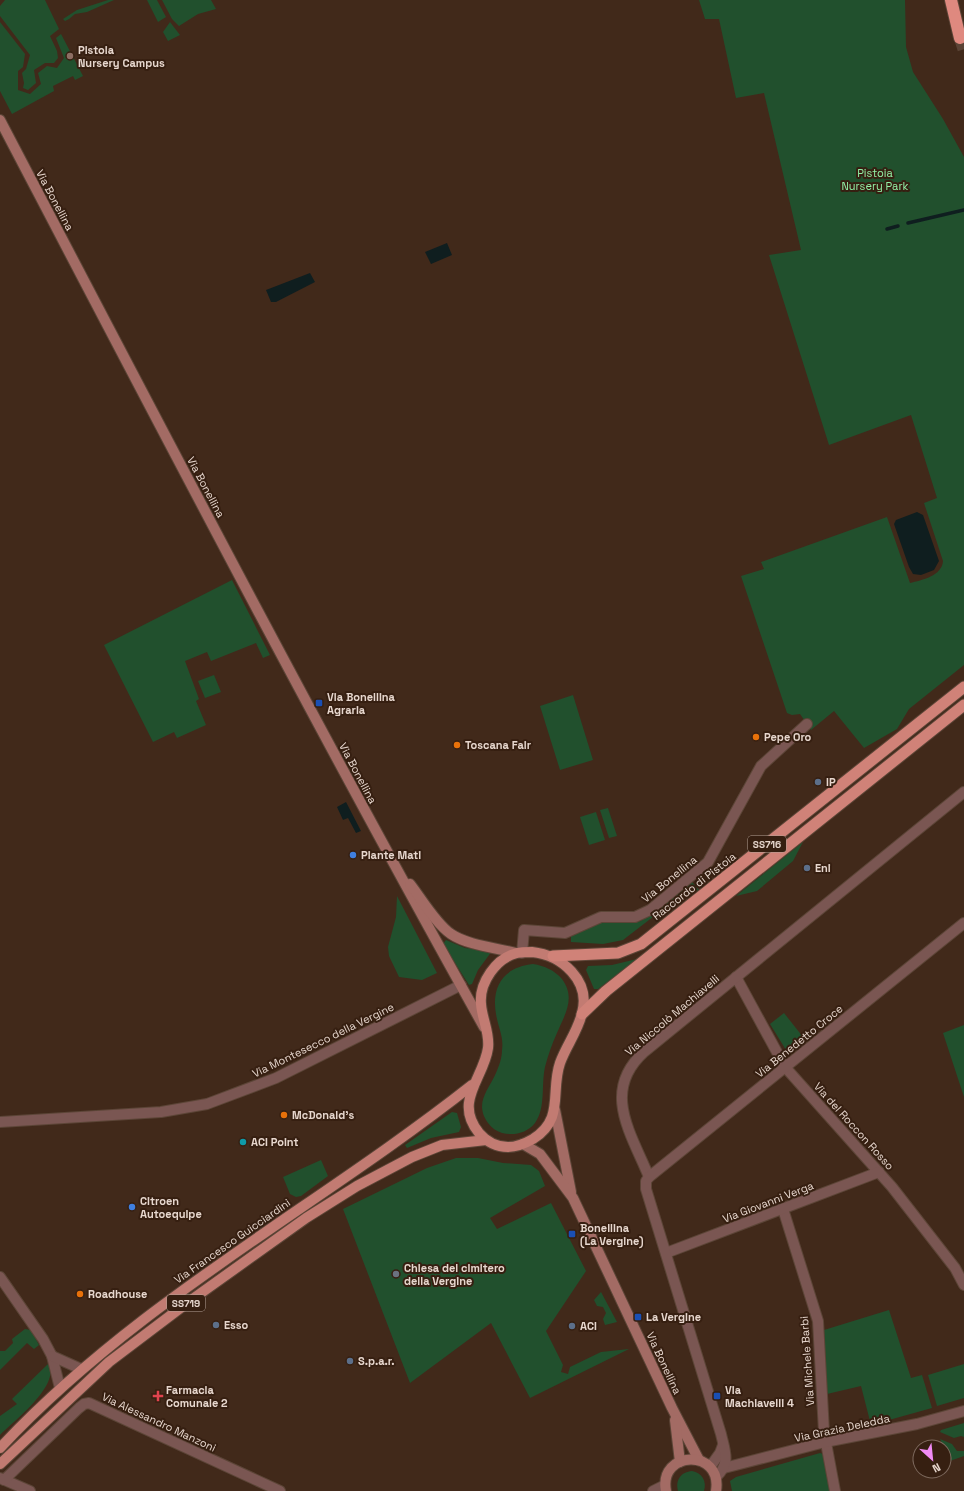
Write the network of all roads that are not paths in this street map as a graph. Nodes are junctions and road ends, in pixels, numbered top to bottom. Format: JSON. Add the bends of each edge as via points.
{"nodes":[{"id":1,"x":951,"y":0,"type":"edge"},
{"id":2,"x":960,"y":38,"type":"dead end"},
{"id":3,"x":0,"y":120,"type":"edge"},
{"id":4,"x":964,"y":687,"type":"edge"},
{"id":5,"x":964,"y":705,"type":"edge"},
{"id":6,"x":964,"y":715,"type":"edge"},
{"id":7,"x":807,"y":724,"type":"dead end"},
{"id":8,"x":909,"y":749,"type":"junction"},
{"id":9,"x":964,"y":792,"type":"edge"},
{"id":10,"x":393,"y":864,"type":"junction"},
{"id":11,"x":964,"y":923,"type":"edge"},
{"id":12,"x":519,"y":953,"type":"junction"},
{"id":13,"x":552,"y":956,"type":"junction"},
{"id":14,"x":736,"y":977,"type":"junction"},
{"id":15,"x":461,"y":985,"type":"junction"},
{"id":16,"x":582,"y":1014,"type":"junction"},
{"id":17,"x":487,"y":1032,"type":"junction"},
{"id":18,"x":785,"y":1067,"type":"junction"},
{"id":19,"x":472,"y":1085,"type":"junction"},
{"id":20,"x":555,"y":1110,"type":"junction"},
{"id":21,"x":0,"y":1122,"type":"edge"},
{"id":22,"x":486,"y":1140,"type":"junction"},
{"id":23,"x":524,"y":1144,"type":"junction"},
{"id":24,"x":879,"y":1172,"type":"junction"},
{"id":25,"x":648,"y":1177,"type":"junction"},
{"id":26,"x":572,"y":1198,"type":"junction"},
{"id":27,"x":783,"y":1209,"type":"junction"},
{"id":28,"x":666,"y":1253,"type":"junction"},
{"id":29,"x":0,"y":1277,"type":"edge"},
{"id":30,"x":964,"y":1285,"type":"edge"},
{"id":31,"x":52,"y":1356,"type":"junction"},
{"id":32,"x":81,"y":1369,"type":"junction"},
{"id":33,"x":60,"y":1388,"type":"junction"},
{"id":34,"x":672,"y":1408,"type":"junction"},
{"id":35,"x":964,"y":1411,"type":"edge"},
{"id":36,"x":825,"y":1442,"type":"junction"},
{"id":37,"x":723,"y":1445,"type":"junction"},
{"id":38,"x":0,"y":1448,"type":"edge"},
{"id":39,"x":699,"y":1460,"type":"junction"},
{"id":40,"x":680,"y":1462,"type":"junction"},
{"id":41,"x":0,"y":1464,"type":"edge"},
{"id":42,"x":710,"y":1467,"type":"junction"},
{"id":43,"x":724,"y":1468,"type":"junction"},
{"id":44,"x":716,"y":1477,"type":"junction"},
{"id":45,"x":2,"y":1479,"type":"edge"},
{"id":46,"x":666,"y":1488,"type":"edge"},
{"id":47,"x":30,"y":1491,"type":"edge"},
{"id":48,"x":280,"y":1491,"type":"edge"},
{"id":49,"x":653,"y":1491,"type":"edge"},
{"id":50,"x":716,"y":1491,"type":"edge"},
{"id":51,"x":834,"y":1491,"type":"edge"}],
"edges":[{"from":1,"to":2,"type":"highway"},
{"from":3,"to":10,"type":"main road","name":"Via Bonellina"},
{"from":4,"to":13,"type":"highway","name":"Raccordo di Pistoia","number":"SS716","via":[[641,944],[618,953]]},
{"from":5,"to":8,"type":"highway","number":"SS716"},
{"from":6,"to":8,"type":"highway"},
{"from":7,"to":12,"type":"street","name":"Via Bonellina","via":[[761,766],[710,859],[692,877],[639,916],[601,917],[565,933],[524,930]]},
{"from":8,"to":16,"type":"highway","number":"SS716","via":[[606,991]]},
{"from":9,"to":14,"type":"street","name":"Via Niccolò Machiavelli"},
{"from":10,"to":12,"type":"main road","name":"Via Bonellina","via":[[450,934]]},
{"from":10,"to":15,"type":"main road","name":"Via Bonellina"},
{"from":11,"to":18,"type":"street","name":"Via Benedetto Croce"},
{"from":12,"to":13,"type":"main road"},
{"from":12,"to":17,"type":"main road","via":[[506,958],[495,967],[483,986],[480,1001]]},
{"from":13,"to":16,"type":"main road","via":[[569,968],[579,984],[583,998]]},
{"from":14,"to":18,"type":"street","name":"Via del Roccon Rosso"},
{"from":14,"to":25,"type":"street","name":"Via Niccolò Machiavelli","via":[[644,1052],[631,1065],[623,1080],[623,1109]]},
{"from":15,"to":17,"type":"main road","name":"Via Bonellina"},
{"from":15,"to":21,"type":"street","name":"Via Montesecco della Vergine","via":[[294,1070],[207,1104],[176,1110]]},
{"from":16,"to":20,"type":"main road","via":[[558,1068]]},
{"from":17,"to":19,"type":"main road","via":[[486,1058]]},
{"from":18,"to":24,"type":"street","name":"Via del Roccon Rosso"},
{"from":18,"to":25,"type":"street","name":"Via Benedetto Croce"},
{"from":19,"to":22,"type":"main road","via":[[470,1116],[476,1130]]},
{"from":19,"to":32,"type":"main road","name":"Via Francesco Guicciardini","number":"SS719","via":[[400,1140],[290,1214],[166,1303]]},
{"from":20,"to":23,"type":"main road","via":[[544,1131]]},
{"from":20,"to":26,"type":"main road","name":"Via Bonellina"},
{"from":22,"to":23,"type":"main road","via":[[507,1147]]},
{"from":22,"to":41,"type":"main road","name":"Via Francesco Guicciardini","number":"SS719","via":[[442,1145],[412,1157],[306,1218],[109,1362]]},
{"from":23,"to":26,"type":"main road","name":"Via Bonellina","via":[[540,1154]]},
{"from":24,"to":27,"type":"street","name":"Via Giovanni Verga"},
{"from":24,"to":30,"type":"street","name":"Via del Roccon Rosso","via":[[955,1268]]},
{"from":25,"to":28,"type":"street","name":"Via Niccolò Machiavelli","via":[[646,1186]]},
{"from":26,"to":34,"type":"main road","name":"Via Bonellina"},
{"from":27,"to":28,"type":"street","name":"Via Giovanni Verga"},
{"from":27,"to":36,"type":"street","name":"Via Michele Barbi","via":[[818,1321]]},
{"from":28,"to":37,"type":"street","name":"Via Niccolò Machiavelli"},
{"from":29,"to":31,"type":"street","via":[[36,1327]]},
{"from":31,"to":32,"type":"street"},
{"from":31,"to":33,"type":"street"},
{"from":32,"to":33,"type":"main road","name":"Via Francesco Guicciardini","number":"SS719"},
{"from":33,"to":38,"type":"main road","name":"Via Francesco Guicciardini","number":"SS719"},
{"from":34,"to":39,"type":"main road","name":"Via Bonellina"},
{"from":34,"to":40,"type":"main road","name":"Via Bonellina"},
{"from":35,"to":36,"type":"street","name":"Via Grazia Deledda","via":[[917,1424]]},
{"from":36,"to":43,"type":"street","name":"Via Grazia Deledda"},
{"from":36,"to":51,"type":"street","name":"Via Michele Barbi"},
{"from":37,"to":42,"type":"street"},
{"from":37,"to":43,"type":"street","name":"Via Niccolò Machiavelli","via":[[726,1460]]},
{"from":39,"to":40,"type":"main road","via":[[687,1459]]},
{"from":39,"to":42,"type":"main road"},
{"from":40,"to":46,"type":"main road","via":[[669,1471]]},
{"from":42,"to":44,"type":"main road"},
{"from":43,"to":44,"type":"street"},
{"from":44,"to":50,"type":"main road"},
{"from":45,"to":47,"type":"street"},
{"from":45,"to":48,"type":"street","name":"Via Alessandro Manzoni","via":[[79,1408],[89,1403]]},
{"from":46,"to":49,"type":"street"}]}
